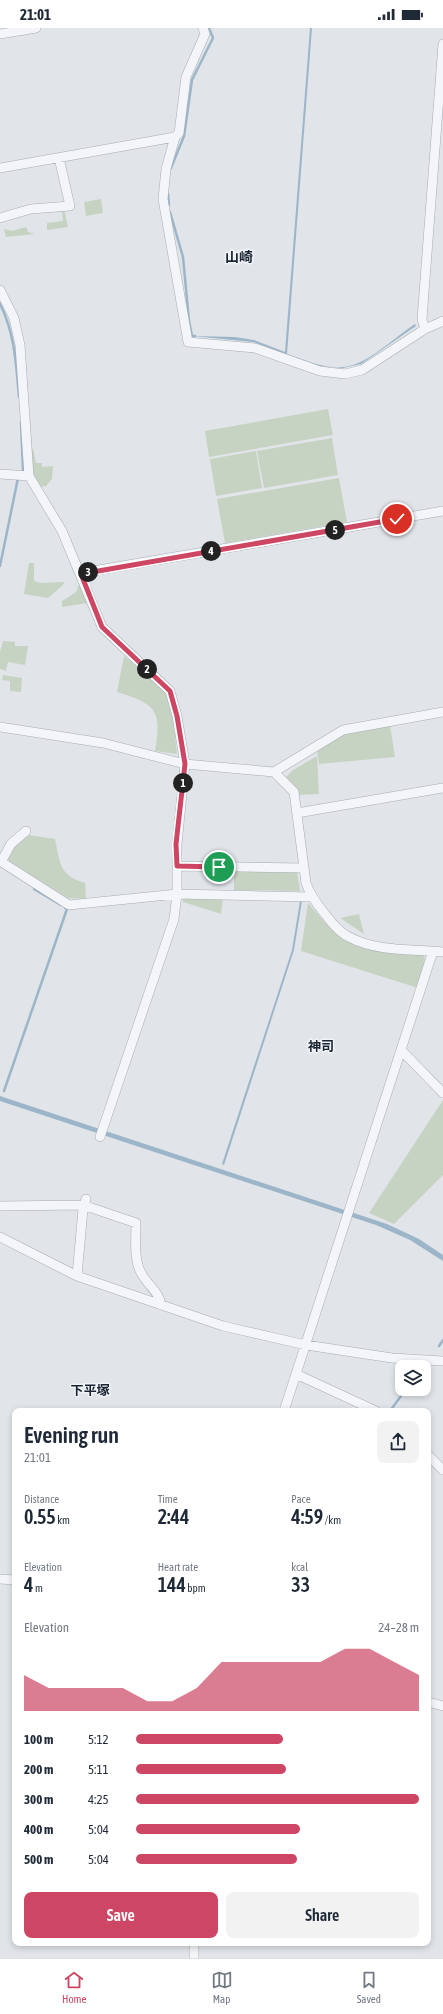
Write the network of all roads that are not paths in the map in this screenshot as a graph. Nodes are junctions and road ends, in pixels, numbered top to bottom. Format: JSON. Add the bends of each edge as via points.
{"nodes":[{"id":1,"x":36,"y":28,"type":"edge"},
{"id":2,"x":203,"y":28,"type":"edge"},
{"id":3,"x":0,"y":34,"type":"edge"},
{"id":4,"x":443,"y":44,"type":"edge"},
{"id":5,"x":175,"y":138,"type":"junction"},
{"id":6,"x":59,"y":158,"type":"junction"},
{"id":7,"x":0,"y":168,"type":"edge"},
{"id":8,"x":0,"y":218,"type":"edge"},
{"id":9,"x":0,"y":290,"type":"edge"},
{"id":10,"x":443,"y":321,"type":"edge"},
{"id":11,"x":425,"y":329,"type":"junction"},
{"id":12,"x":0,"y":474,"type":"edge"},
{"id":13,"x":29,"y":476,"type":"junction"},
{"id":14,"x":443,"y":511,"type":"edge"},
{"id":15,"x":81,"y":574,"type":"junction"},
{"id":16,"x":443,"y":712,"type":"edge"},
{"id":17,"x":0,"y":727,"type":"edge"},
{"id":18,"x":185,"y":764,"type":"junction"},
{"id":19,"x":274,"y":772,"type":"junction"},
{"id":20,"x":443,"y":788,"type":"edge"},
{"id":21,"x":297,"y":813,"type":"junction"},
{"id":22,"x":26,"y":831,"type":"dead end"},
{"id":23,"x":1,"y":862,"type":"edge"},
{"id":24,"x":177,"y":866,"type":"junction"},
{"id":25,"x":302,"y":868,"type":"junction"},
{"id":26,"x":177,"y":894,"type":"junction"},
{"id":27,"x":311,"y":897,"type":"junction"},
{"id":28,"x":433,"y":951,"type":"junction"},
{"id":29,"x":443,"y":952,"type":"edge"},
{"id":30,"x":402,"y":1051,"type":"junction"},
{"id":31,"x":443,"y":1093,"type":"edge"},
{"id":32,"x":100,"y":1136,"type":"dead end"},
{"id":33,"x":85,"y":1202,"type":"junction"},
{"id":34,"x":0,"y":1206,"type":"edge"},
{"id":35,"x":0,"y":1237,"type":"edge"},
{"id":36,"x":78,"y":1276,"type":"junction"},
{"id":37,"x":161,"y":1305,"type":"junction"},
{"id":38,"x":306,"y":1345,"type":"junction"},
{"id":39,"x":443,"y":1361,"type":"edge"},
{"id":40,"x":296,"y":1374,"type":"junction"},
{"id":41,"x":285,"y":1408,"type":"edge"},
{"id":42,"x":370,"y":1408,"type":"edge"},
{"id":43,"x":431,"y":1458,"type":"edge"},
{"id":44,"x":443,"y":1470,"type":"edge"},
{"id":45,"x":0,"y":1579,"type":"edge"},
{"id":46,"x":12,"y":1580,"type":"edge"},
{"id":47,"x":431,"y":1703,"type":"edge"},
{"id":48,"x":443,"y":1706,"type":"edge"},
{"id":49,"x":194,"y":1946,"type":"edge"},
{"id":50,"x":194,"y":1958,"type":"edge"}],
"edges":[{"from":1,"to":3,"type":"street"},
{"from":2,"to":5,"type":"street","via":[[205,34],[186,77],[179,133]]},
{"from":4,"to":11,"type":"street","via":[[422,319]]},
{"from":5,"to":6,"type":"street"},
{"from":5,"to":11,"type":"street","via":[[166,169],[163,199],[188,342],[255,348],[320,372],[345,374],[362,370]]},
{"from":6,"to":7,"type":"street"},
{"from":6,"to":8,"type":"street","via":[[70,206],[31,209]]},
{"from":9,"to":13,"type":"street","via":[[14,318],[20,345]]},
{"from":10,"to":11,"type":"street"},
{"from":12,"to":13,"type":"street"},
{"from":13,"to":15,"type":"street","via":[[62,531]]},
{"from":14,"to":15,"type":"street"},
{"from":15,"to":18,"type":"street","via":[[102,627],[170,691]]},
{"from":16,"to":19,"type":"street","via":[[343,730]]},
{"from":17,"to":18,"type":"street","via":[[103,743]]},
{"from":18,"to":19,"type":"street"},
{"from":18,"to":24,"type":"street","via":[[176,844]]},
{"from":19,"to":21,"type":"street","via":[[294,792]]},
{"from":20,"to":21,"type":"street"},
{"from":21,"to":25,"type":"street"},
{"from":22,"to":23,"type":"street","via":[[11,844]]},
{"from":23,"to":26,"type":"street","via":[[69,905]]},
{"from":24,"to":25,"type":"street"},
{"from":24,"to":26,"type":"street"},
{"from":25,"to":27,"type":"street"},
{"from":26,"to":27,"type":"street"},
{"from":26,"to":32,"type":"street","via":[[174,919]]},
{"from":27,"to":28,"type":"street","via":[[330,921],[348,937],[368,944],[402,950]]},
{"from":28,"to":29,"type":"street"},
{"from":28,"to":30,"type":"street"},
{"from":30,"to":31,"type":"street"},
{"from":30,"to":38,"type":"street"},
{"from":33,"to":34,"type":"street"},
{"from":33,"to":36,"type":"street"},
{"from":33,"to":37,"type":"street","via":[[136,1223],[136,1257],[142,1275],[160,1297]]},
{"from":35,"to":36,"type":"street"},
{"from":36,"to":37,"type":"street"},
{"from":37,"to":38,"type":"street","via":[[223,1326]]},
{"from":38,"to":39,"type":"street","via":[[392,1358]]},
{"from":38,"to":40,"type":"street"},
{"from":40,"to":41,"type":"street"},
{"from":40,"to":42,"type":"street"},
{"from":43,"to":44,"type":"street"},
{"from":45,"to":46,"type":"street"},
{"from":47,"to":48,"type":"street"},
{"from":49,"to":50,"type":"street"}]}
